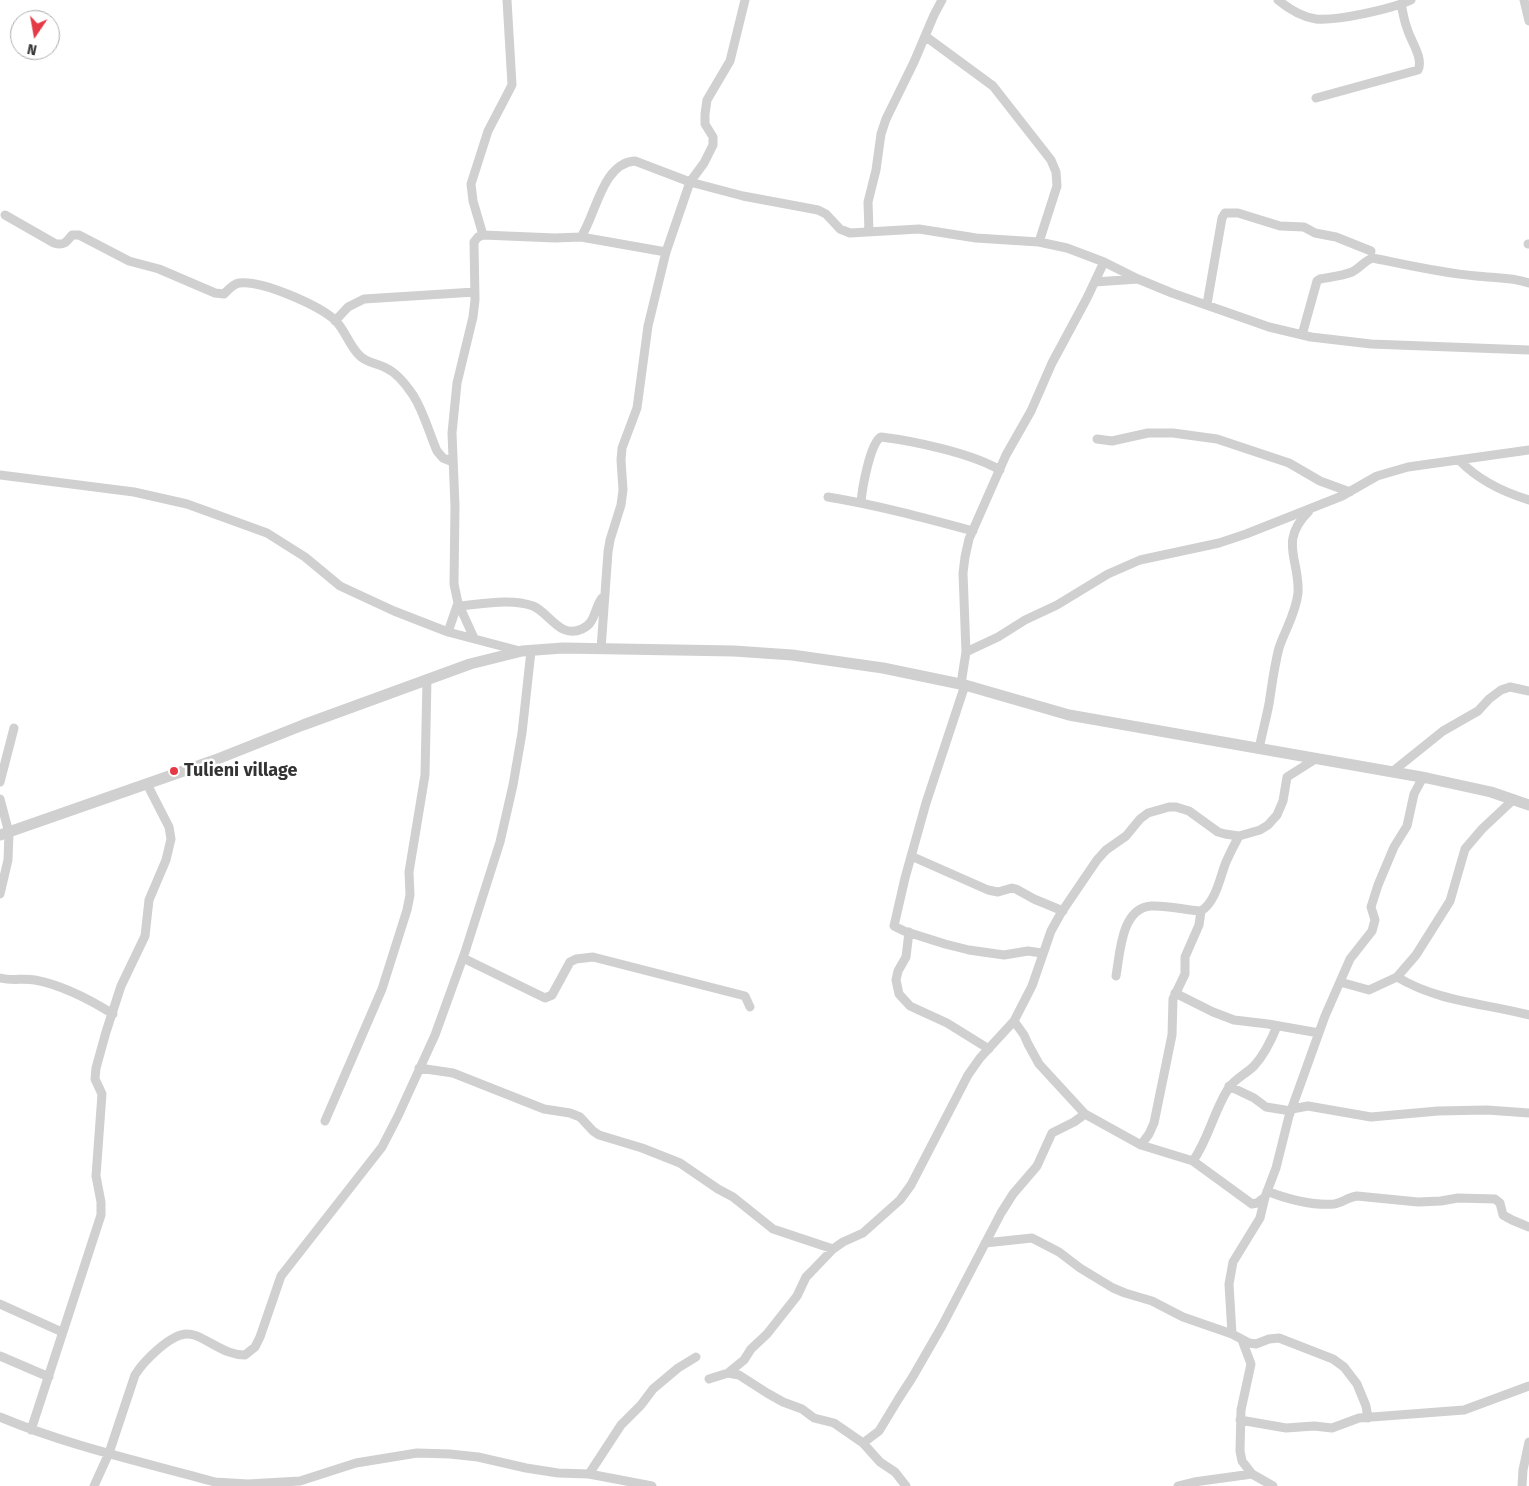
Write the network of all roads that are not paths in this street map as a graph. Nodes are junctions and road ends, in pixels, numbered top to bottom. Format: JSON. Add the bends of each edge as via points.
{"nodes":[{"id":1,"x":508,"y":0,"type":"edge"},
{"id":2,"x":745,"y":0,"type":"edge"},
{"id":3,"x":942,"y":0,"type":"edge"},
{"id":4,"x":1278,"y":0,"type":"edge"},
{"id":5,"x":1411,"y":0,"type":"edge"},
{"id":6,"x":1524,"y":0,"type":"edge"},
{"id":7,"x":1401,"y":4,"type":"junction"},
{"id":8,"x":1529,"y":21,"type":"edge"},
{"id":9,"x":925,"y":36,"type":"junction"},
{"id":10,"x":1316,"y":98,"type":"dead end"},
{"id":11,"x":690,"y":182,"type":"junction"},
{"id":12,"x":5,"y":215,"type":"dead end"},
{"id":13,"x":869,"y":232,"type":"junction"},
{"id":14,"x":483,"y":235,"type":"junction"},
{"id":15,"x":580,"y":237,"type":"junction"},
{"id":16,"x":1038,"y":242,"type":"junction"},
{"id":17,"x":1372,"y":251,"type":"dead end"},
{"id":18,"x":666,"y":252,"type":"junction"},
{"id":19,"x":1104,"y":262,"type":"junction"},
{"id":20,"x":1138,"y":279,"type":"junction"},
{"id":21,"x":1095,"y":282,"type":"junction"},
{"id":22,"x":1529,"y":283,"type":"edge"},
{"id":23,"x":475,"y":292,"type":"junction"},
{"id":24,"x":1207,"y":304,"type":"junction"},
{"id":25,"x":335,"y":321,"type":"junction"},
{"id":26,"x":1302,"y":334,"type":"junction"},
{"id":27,"x":1529,"y":350,"type":"edge"},
{"id":28,"x":1097,"y":439,"type":"dead end"},
{"id":29,"x":1529,"y":450,"type":"edge"},
{"id":30,"x":1459,"y":460,"type":"junction"},
{"id":31,"x":453,"y":462,"type":"junction"},
{"id":32,"x":1000,"y":470,"type":"junction"},
{"id":33,"x":0,"y":475,"type":"edge"},
{"id":34,"x":1350,"y":492,"type":"junction"},
{"id":35,"x":828,"y":497,"type":"dead end"},
{"id":36,"x":1529,"y":500,"type":"edge"},
{"id":37,"x":861,"y":502,"type":"junction"},
{"id":38,"x":1312,"y":508,"type":"junction"},
{"id":39,"x":973,"y":531,"type":"junction"},
{"id":40,"x":604,"y":595,"type":"junction"},
{"id":41,"x":459,"y":605,"type":"junction"},
{"id":42,"x":448,"y":632,"type":"junction"},
{"id":43,"x":474,"y":638,"type":"junction"},
{"id":44,"x":601,"y":649,"type":"junction"},
{"id":45,"x":527,"y":651,"type":"junction"},
{"id":46,"x":966,"y":652,"type":"junction"},
{"id":47,"x":426,"y":679,"type":"junction"},
{"id":48,"x":963,"y":685,"type":"junction"},
{"id":49,"x":1529,"y":691,"type":"edge"},
{"id":50,"x":14,"y":728,"type":"dead end"},
{"id":51,"x":1259,"y":750,"type":"junction"},
{"id":52,"x":1317,"y":758,"type":"junction"},
{"id":53,"x":1392,"y":772,"type":"junction"},
{"id":54,"x":1423,"y":777,"type":"junction"},
{"id":55,"x":0,"y":782,"type":"edge"},
{"id":56,"x":148,"y":784,"type":"junction"},
{"id":57,"x":0,"y":799,"type":"edge"},
{"id":58,"x":1514,"y":799,"type":"junction"},
{"id":59,"x":1529,"y":805,"type":"edge"},
{"id":60,"x":4,"y":834,"type":"edge"},
{"id":61,"x":1238,"y":836,"type":"junction"},
{"id":62,"x":911,"y":856,"type":"junction"},
{"id":63,"x":0,"y":894,"type":"edge"},
{"id":64,"x":1063,"y":911,"type":"junction"},
{"id":65,"x":1201,"y":912,"type":"junction"},
{"id":66,"x":909,"y":932,"type":"junction"},
{"id":67,"x":1042,"y":953,"type":"junction"},
{"id":68,"x":463,"y":958,"type":"junction"},
{"id":69,"x":1116,"y":976,"type":"dead end"},
{"id":70,"x":1397,"y":977,"type":"junction"},
{"id":71,"x":0,"y":978,"type":"edge"},
{"id":72,"x":1340,"y":982,"type":"junction"},
{"id":73,"x":1175,"y":993,"type":"junction"},
{"id":74,"x":750,"y":1007,"type":"dead end"},
{"id":75,"x":113,"y":1014,"type":"junction"},
{"id":76,"x":1529,"y":1015,"type":"edge"},
{"id":77,"x":1014,"y":1021,"type":"junction"},
{"id":78,"x":1278,"y":1026,"type":"junction"},
{"id":79,"x":1319,"y":1033,"type":"junction"},
{"id":80,"x":989,"y":1049,"type":"junction"},
{"id":81,"x":419,"y":1068,"type":"junction"},
{"id":82,"x":1230,"y":1086,"type":"junction"},
{"id":83,"x":1291,"y":1110,"type":"junction"},
{"id":84,"x":1529,"y":1113,"type":"edge"},
{"id":85,"x":1085,"y":1114,"type":"junction"},
{"id":86,"x":325,"y":1121,"type":"dead end"},
{"id":87,"x":1141,"y":1145,"type":"junction"},
{"id":88,"x":1193,"y":1161,"type":"junction"},
{"id":89,"x":1266,"y":1194,"type":"junction"},
{"id":90,"x":1529,"y":1227,"type":"edge"},
{"id":91,"x":985,"y":1243,"type":"junction"},
{"id":92,"x":833,"y":1249,"type":"junction"},
{"id":93,"x":0,"y":1304,"type":"edge"},
{"id":94,"x":62,"y":1332,"type":"junction"},
{"id":95,"x":1232,"y":1334,"type":"junction"},
{"id":96,"x":1242,"y":1340,"type":"junction"},
{"id":97,"x":0,"y":1356,"type":"edge"},
{"id":98,"x":696,"y":1357,"type":"dead end"},
{"id":99,"x":728,"y":1373,"type":"junction"},
{"id":100,"x":49,"y":1377,"type":"junction"},
{"id":101,"x":709,"y":1379,"type":"dead end"},
{"id":102,"x":1529,"y":1386,"type":"edge"},
{"id":103,"x":0,"y":1417,"type":"edge"},
{"id":104,"x":1368,"y":1418,"type":"junction"},
{"id":105,"x":1240,"y":1420,"type":"junction"},
{"id":106,"x":31,"y":1430,"type":"junction"},
{"id":107,"x":1529,"y":1442,"type":"edge"},
{"id":108,"x":863,"y":1443,"type":"junction"},
{"id":109,"x":109,"y":1453,"type":"junction"},
{"id":110,"x":589,"y":1474,"type":"junction"},
{"id":111,"x":1252,"y":1474,"type":"junction"},
{"id":112,"x":287,"y":1484,"type":"edge"},
{"id":113,"x":94,"y":1486,"type":"edge"},
{"id":114,"x":652,"y":1486,"type":"edge"},
{"id":115,"x":906,"y":1486,"type":"edge"},
{"id":116,"x":1178,"y":1486,"type":"edge"},
{"id":117,"x":1273,"y":1486,"type":"edge"},
{"id":118,"x":1522,"y":1486,"type":"edge"}],
"edges":[{"from":1,"to":14,"type":"street","via":[[512,84],[488,132],[471,184]]},
{"from":2,"to":11,"type":"street","via":[[730,61],[705,107],[705,124],[713,137],[713,144]]},
{"from":3,"to":9,"type":"street"},
{"from":4,"to":7,"type":"street","via":[[1304,16],[1322,19]]},
{"from":5,"to":7,"type":"street"},
{"from":6,"to":8,"type":"street"},
{"from":7,"to":10,"type":"street","via":[[1416,49],[1418,70]]},
{"from":9,"to":13,"type":"street","via":[[881,134],[868,202]]},
{"from":9,"to":16,"type":"street","via":[[993,86],[1051,160],[1057,186]]},
{"from":11,"to":13,"type":"street","via":[[759,200],[809,207],[826,214],[845,232]]},
{"from":11,"to":15,"type":"street","via":[[642,163],[627,162],[618,167],[600,192]]},
{"from":11,"to":18,"type":"street"},
{"from":12,"to":25,"type":"street","via":[[54,243],[63,244],[72,235],[79,235],[128,261],[159,269],[215,293],[224,294],[239,283],[258,285],[291,295]]},
{"from":13,"to":16,"type":"street","via":[[919,229],[976,238]]},
{"from":14,"to":15,"type":"street"},
{"from":14,"to":23,"type":"street","via":[[474,242]]},
{"from":15,"to":18,"type":"street"},
{"from":16,"to":19,"type":"street","via":[[1067,248]]},
{"from":17,"to":24,"type":"street","via":[[1304,227],[1280,226],[1238,213],[1225,213]]},
{"from":18,"to":40,"type":"street","via":[[648,326],[637,408],[622,448],[622,490],[610,540]]},
{"from":19,"to":20,"type":"street"},
{"from":19,"to":21,"type":"street"},
{"from":20,"to":21,"type":"street"},
{"from":20,"to":24,"type":"street"},
{"from":21,"to":32,"type":"street"},
{"from":22,"to":26,"type":"street","via":[[1373,258],[1350,273],[1317,282]]},
{"from":23,"to":25,"type":"street","via":[[364,299],[348,307]]},
{"from":23,"to":31,"type":"street","via":[[473,317],[456,383]]},
{"from":24,"to":26,"type":"street","via":[[1270,327]]},
{"from":25,"to":31,"type":"street","via":[[359,355],[388,368],[404,385],[418,405],[437,452]]},
{"from":26,"to":27,"type":"street","via":[[1371,344]]},
{"from":28,"to":34,"type":"street","via":[[1112,441],[1148,433],[1174,433],[1217,439],[1289,464],[1320,481]]},
{"from":29,"to":30,"type":"street"},
{"from":30,"to":34,"type":"street","via":[[1392,471]]},
{"from":30,"to":36,"type":"street","via":[[1490,484]]},
{"from":31,"to":41,"type":"street","via":[[454,584]]},
{"from":32,"to":37,"type":"street","via":[[916,442],[881,437],[868,466]]},
{"from":32,"to":39,"type":"street"},
{"from":33,"to":42,"type":"street","via":[[98,486],[172,499],[253,527],[284,543],[340,586]]},
{"from":34,"to":38,"type":"street"},
{"from":35,"to":37,"type":"street"},
{"from":37,"to":39,"type":"street"},
{"from":38,"to":46,"type":"street","via":[[1219,543],[1140,560],[1108,574],[1051,609]]},
{"from":38,"to":51,"type":"street","via":[[1299,521],[1293,540],[1298,594],[1278,654]]},
{"from":39,"to":46,"type":"street","via":[[963,573]]},
{"from":40,"to":41,"type":"street","via":[[593,620],[576,631],[562,630],[541,610],[522,603]]},
{"from":40,"to":44,"type":"street"},
{"from":41,"to":42,"type":"street"},
{"from":41,"to":43,"type":"street"},
{"from":42,"to":43,"type":"street"},
{"from":43,"to":45,"type":"street"},
{"from":44,"to":45,"type":"street"},
{"from":44,"to":48,"type":"street","via":[[792,655],[883,668]]},
{"from":45,"to":47,"type":"street","via":[[470,664]]},
{"from":45,"to":68,"type":"street","via":[[522,733],[513,785],[500,842]]},
{"from":46,"to":48,"type":"street"},
{"from":47,"to":56,"type":"street"},
{"from":47,"to":86,"type":"street","via":[[425,775],[409,872],[407,910],[382,989]]},
{"from":48,"to":51,"type":"street","via":[[1069,715]]},
{"from":48,"to":62,"type":"street"},
{"from":49,"to":53,"type":"street","via":[[1510,687],[1501,690],[1478,711],[1443,731]]},
{"from":50,"to":55,"type":"street"},
{"from":51,"to":52,"type":"street"},
{"from":52,"to":53,"type":"street"},
{"from":52,"to":61,"type":"street","via":[[1286,777],[1283,801],[1274,820],[1260,830]]},
{"from":53,"to":54,"type":"street"},
{"from":54,"to":58,"type":"street"},
{"from":54,"to":72,"type":"street","via":[[1414,794],[1407,826],[1378,885],[1371,907],[1375,920],[1372,931],[1354,952]]},
{"from":56,"to":60,"type":"street"},
{"from":56,"to":75,"type":"street","via":[[169,827],[171,839],[149,900],[145,936],[121,986]]},
{"from":57,"to":60,"type":"street"},
{"from":58,"to":59,"type":"street"},
{"from":58,"to":70,"type":"street","via":[[1465,849],[1450,901],[1416,955]]},
{"from":60,"to":63,"type":"street","via":[[8,860]]},
{"from":61,"to":64,"type":"street","via":[[1218,832],[1183,808],[1169,807],[1148,813],[1097,860]]},
{"from":61,"to":65,"type":"street","via":[[1211,901]]},
{"from":62,"to":64,"type":"street","via":[[988,890],[1016,889]]},
{"from":62,"to":66,"type":"street","via":[[894,923],[896,928]]},
{"from":64,"to":67,"type":"street"},
{"from":65,"to":69,"type":"street","via":[[1166,906],[1138,909],[1128,922]]},
{"from":65,"to":73,"type":"street","via":[[1199,926],[1185,957],[1185,974]]},
{"from":66,"to":67,"type":"street","via":[[945,944],[1000,955],[1028,951]]},
{"from":66,"to":80,"type":"street","via":[[906,957],[896,980],[899,994],[910,1006],[947,1022]]},
{"from":67,"to":77,"type":"street","via":[[1032,986]]},
{"from":68,"to":74,"type":"street","via":[[545,998],[552,994],[570,962],[592,956],[745,996]]},
{"from":68,"to":81,"type":"street","via":[[435,1036]]},
{"from":70,"to":72,"type":"street","via":[[1369,990]]},
{"from":70,"to":76,"type":"street","via":[[1415,988],[1445,998]]},
{"from":71,"to":75,"type":"street","via":[[32,979],[50,984]]},
{"from":72,"to":79,"type":"street"},
{"from":73,"to":78,"type":"street","via":[[1234,1020]]},
{"from":73,"to":87,"type":"street","via":[[1172,1036],[1154,1123]]},
{"from":75,"to":94,"type":"street","via":[[95,1074],[102,1094],[96,1176],[101,1215]]},
{"from":77,"to":80,"type":"street"},
{"from":77,"to":85,"type":"street","via":[[1039,1064]]},
{"from":78,"to":79,"type":"street"},
{"from":78,"to":82,"type":"street","via":[[1263,1056]]},
{"from":79,"to":83,"type":"street"},
{"from":80,"to":92,"type":"street","via":[[968,1075],[900,1200],[863,1233]]},
{"from":81,"to":92,"type":"street","via":[[453,1073],[544,1109],[570,1112],[600,1135],[680,1163],[734,1197],[773,1228]]},
{"from":81,"to":109,"type":"street","via":[[382,1147],[281,1276],[255,1347],[246,1355],[238,1355],[195,1336],[176,1336],[142,1364],[135,1375]]},
{"from":82,"to":83,"type":"street","via":[[1266,1107]]},
{"from":82,"to":88,"type":"street","via":[[1214,1114],[1205,1143]]},
{"from":83,"to":84,"type":"street","via":[[1308,1106],[1371,1117],[1438,1111]]},
{"from":83,"to":89,"type":"street"},
{"from":85,"to":87,"type":"street"},
{"from":85,"to":91,"type":"street","via":[[1052,1133],[1037,1166],[1013,1194]]},
{"from":87,"to":88,"type":"street"},
{"from":88,"to":89,"type":"street","via":[[1252,1204]]},
{"from":89,"to":90,"type":"street","via":[[1327,1204],[1337,1204],[1357,1196],[1424,1202],[1458,1198],[1495,1199],[1500,1203],[1503,1214]]},
{"from":89,"to":95,"type":"street","via":[[1256,1226],[1233,1262],[1229,1284]]},
{"from":91,"to":95,"type":"street","via":[[1032,1238],[1119,1291],[1145,1298],[1183,1317]]},
{"from":91,"to":108,"type":"street","via":[[912,1378],[879,1431]]},
{"from":92,"to":99,"type":"street","via":[[806,1277],[797,1296],[767,1334]]},
{"from":93,"to":94,"type":"street"},
{"from":94,"to":100,"type":"street"},
{"from":95,"to":96,"type":"street"},
{"from":96,"to":104,"type":"street","via":[[1256,1344],[1279,1338],[1333,1360],[1344,1367],[1357,1384]]},
{"from":96,"to":105,"type":"street","via":[[1251,1364]]},
{"from":97,"to":100,"type":"street"},
{"from":98,"to":110,"type":"street","via":[[653,1389],[621,1425]]},
{"from":99,"to":101,"type":"street"},
{"from":99,"to":108,"type":"street","via":[[739,1375],[818,1420],[834,1423]]},
{"from":100,"to":106,"type":"street"},
{"from":102,"to":104,"type":"street","via":[[1464,1410]]},
{"from":103,"to":106,"type":"street"},
{"from":104,"to":105,"type":"street","via":[[1353,1419],[1332,1428],[1286,1428]]},
{"from":105,"to":111,"type":"street","via":[[1242,1461]]},
{"from":106,"to":109,"type":"street"},
{"from":107,"to":118,"type":"street"},
{"from":108,"to":115,"type":"street"},
{"from":109,"to":112,"type":"street","via":[[215,1482]]},
{"from":109,"to":113,"type":"street"},
{"from":110,"to":112,"type":"street","via":[[558,1473],[478,1457],[417,1453],[356,1463]]},
{"from":110,"to":114,"type":"street"},
{"from":111,"to":116,"type":"street"},
{"from":111,"to":117,"type":"street"}]}
